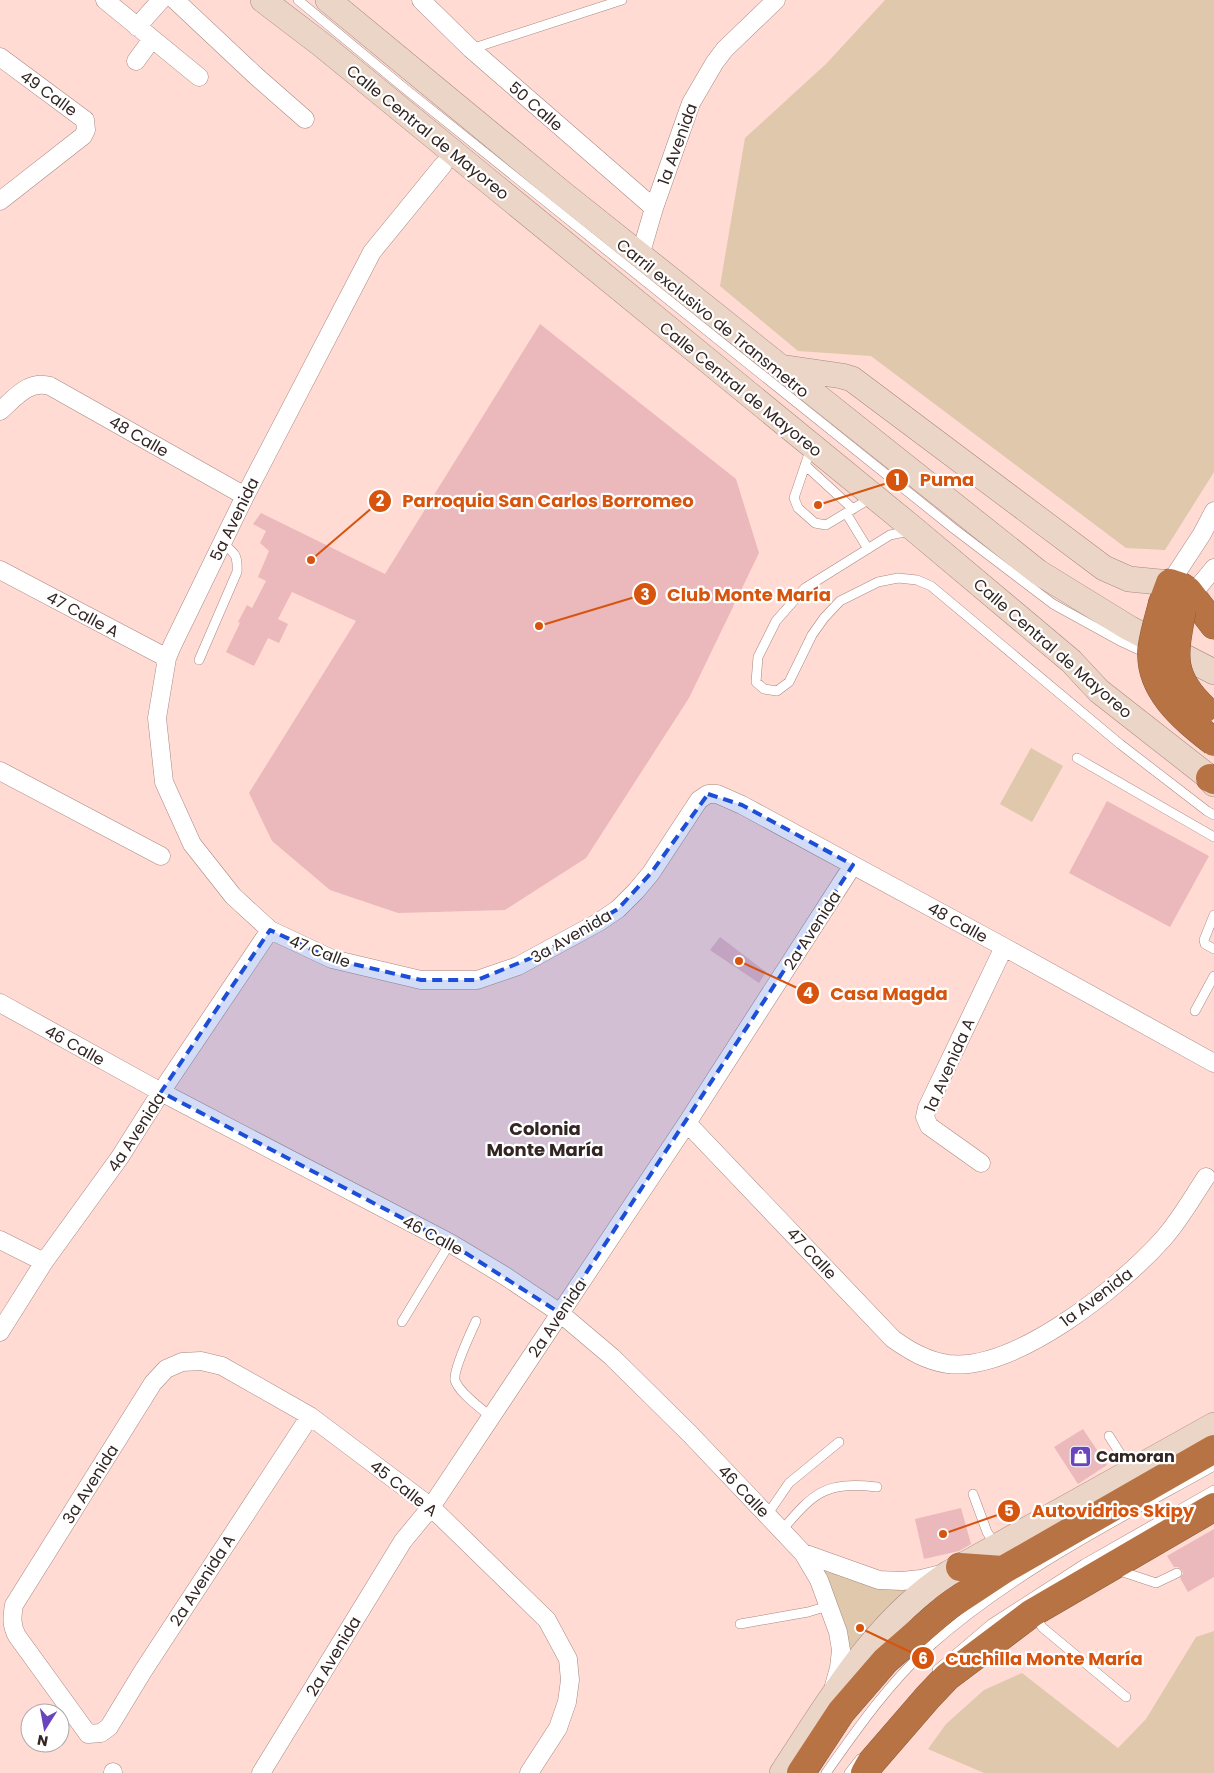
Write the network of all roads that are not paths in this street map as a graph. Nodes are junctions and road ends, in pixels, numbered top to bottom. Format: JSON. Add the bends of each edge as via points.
{"nodes":[{"id":1,"x":105,"y":0,"type":"edge"},
{"id":2,"x":161,"y":0,"type":"edge"},
{"id":3,"x":174,"y":0,"type":"edge"},
{"id":4,"x":263,"y":0,"type":"edge"},
{"id":5,"x":298,"y":0,"type":"edge"},
{"id":6,"x":328,"y":0,"type":"edge"},
{"id":7,"x":421,"y":0,"type":"edge"},
{"id":8,"x":622,"y":0,"type":"edge"},
{"id":9,"x":776,"y":0,"type":"edge"},
{"id":10,"x":137,"y":27,"type":"junction"},
{"id":11,"x":152,"y":38,"type":"junction"},
{"id":12,"x":471,"y":49,"type":"junction"},
{"id":13,"x":0,"y":57,"type":"edge"},
{"id":14,"x":136,"y":61,"type":"dead end"},
{"id":15,"x":199,"y":77,"type":"dead end"},
{"id":16,"x":305,"y":118,"type":"dead end"},
{"id":17,"x":443,"y":165,"type":"dead end"},
{"id":18,"x":0,"y":201,"type":"edge"},
{"id":19,"x":654,"y":208,"type":"junction"},
{"id":20,"x":640,"y":256,"type":"junction"},
{"id":21,"x":780,"y":367,"type":"junction"},
{"id":22,"x":0,"y":410,"type":"edge"},
{"id":23,"x":808,"y":456,"type":"junction"},
{"id":24,"x":245,"y":496,"type":"junction"},
{"id":25,"x":857,"y":506,"type":"junction"},
{"id":26,"x":1214,"y":512,"type":"edge"},
{"id":27,"x":915,"y":530,"type":"junction"},
{"id":28,"x":222,"y":542,"type":"junction"},
{"id":29,"x":868,"y":549,"type":"junction"},
{"id":30,"x":1214,"y":568,"type":"edge"},
{"id":31,"x":0,"y":570,"type":"edge"},
{"id":32,"x":1177,"y":598,"type":"junction"},
{"id":33,"x":1214,"y":625,"type":"edge"},
{"id":34,"x":167,"y":658,"type":"junction"},
{"id":35,"x":199,"y":660,"type":"dead end"},
{"id":36,"x":1203,"y":672,"type":"edge"},
{"id":37,"x":1209,"y":713,"type":"edge"},
{"id":38,"x":1214,"y":742,"type":"edge"},
{"id":39,"x":1077,"y":758,"type":"dead end"},
{"id":40,"x":0,"y":771,"type":"edge"},
{"id":41,"x":1213,"y":780,"type":"edge"},
{"id":42,"x":700,"y":800,"type":"joint"},
{"id":43,"x":1214,"y":815,"type":"edge"},
{"id":44,"x":1214,"y":837,"type":"edge"},
{"id":45,"x":162,"y":856,"type":"dead end"},
{"id":46,"x":854,"y":865,"type":"junction"},
{"id":47,"x":233,"y":896,"type":"joint"},
{"id":48,"x":1214,"y":915,"type":"edge"},
{"id":49,"x":270,"y":930,"type":"junction"},
{"id":50,"x":1004,"y":946,"type":"junction"},
{"id":51,"x":1214,"y":949,"type":"edge"},
{"id":52,"x":1214,"y":976,"type":"edge"},
{"id":53,"x":421,"y":980,"type":"joint"},
{"id":54,"x":0,"y":1003,"type":"edge"},
{"id":55,"x":1195,"y":1011,"type":"dead end"},
{"id":56,"x":1214,"y":1064,"type":"edge"},
{"id":57,"x":161,"y":1092,"type":"junction"},
{"id":58,"x":687,"y":1123,"type":"junction"},
{"id":59,"x":981,"y":1163,"type":"dead end"},
{"id":60,"x":1206,"y":1177,"type":"dead end"},
{"id":61,"x":0,"y":1240,"type":"edge"},
{"id":62,"x":450,"y":1243,"type":"junction"},
{"id":63,"x":44,"y":1262,"type":"junction"},
{"id":64,"x":560,"y":1313,"type":"junction"},
{"id":65,"x":476,"y":1321,"type":"dead end"},
{"id":66,"x":402,"y":1322,"type":"dead end"},
{"id":67,"x":0,"y":1332,"type":"edge"},
{"id":68,"x":182,"y":1362,"type":"joint"},
{"id":69,"x":949,"y":1364,"type":"joint"},
{"id":70,"x":310,"y":1416,"type":"junction"},
{"id":71,"x":491,"y":1417,"type":"junction"},
{"id":72,"x":1214,"y":1425,"type":"edge"},
{"id":73,"x":1109,"y":1436,"type":"dead end"},
{"id":74,"x":839,"y":1442,"type":"dead end"},
{"id":75,"x":1214,"y":1449,"type":"edge"},
{"id":76,"x":1214,"y":1466,"type":"edge"},
{"id":77,"x":1131,"y":1472,"type":"junction"},
{"id":78,"x":877,"y":1487,"type":"dead end"},
{"id":79,"x":1214,"y":1490,"type":"edge"},
{"id":80,"x":973,"y":1494,"type":"dead end"},
{"id":81,"x":1214,"y":1506,"type":"edge"},
{"id":82,"x":431,"y":1507,"type":"junction"},
{"id":83,"x":767,"y":1515,"type":"junction"},
{"id":84,"x":781,"y":1531,"type":"junction"},
{"id":85,"x":803,"y":1553,"type":"junction"},
{"id":86,"x":1000,"y":1558,"type":"junction"},
{"id":87,"x":1110,"y":1567,"type":"junction"},
{"id":88,"x":954,"y":1570,"type":"junction"},
{"id":89,"x":1178,"y":1573,"type":"dead end"},
{"id":90,"x":828,"y":1606,"type":"junction"},
{"id":91,"x":1032,"y":1613,"type":"junction"},
{"id":92,"x":740,"y":1624,"type":"dead end"},
{"id":93,"x":932,"y":1674,"type":"dead end"},
{"id":94,"x":1126,"y":1697,"type":"dead end"},
{"id":95,"x":830,"y":1701,"type":"junction"},
{"id":96,"x":88,"y":1734,"type":"joint"},
{"id":97,"x":865,"y":1763,"type":"edge"},
{"id":98,"x":261,"y":1773,"type":"edge"},
{"id":99,"x":529,"y":1773,"type":"edge"},
{"id":100,"x":782,"y":1773,"type":"edge"},
{"id":101,"x":801,"y":1773,"type":"edge"},
{"id":102,"x":826,"y":1773,"type":"edge"},
{"id":103,"x":849,"y":1773,"type":"edge"}],
"edges":[{"from":1,"to":10,"type":"street"},
{"from":2,"to":10,"type":"street"},
{"from":3,"to":16,"type":"street"},
{"from":4,"to":23,"type":"main road","name":"Calle Central de Mayoreo","via":[[322,46]]},
{"from":5,"to":36,"type":"lane","name":"Carril exclusivo de Transmetro","via":[[418,100],[1052,604],[1122,642]]},
{"from":6,"to":20,"type":"main road"},
{"from":7,"to":12,"type":"street","name":"50 Calle"},
{"from":8,"to":12,"type":"lane"},
{"from":9,"to":19,"type":"street","name":"1a Avenida","via":[[725,49],[690,103]]},
{"from":10,"to":11,"type":"street"},
{"from":11,"to":14,"type":"street"},
{"from":11,"to":15,"type":"street"},
{"from":12,"to":19,"type":"street","name":"50 Calle"},
{"from":13,"to":18,"type":"street","name":"49 Calle","via":[[85,120],[86,130],[83,136]]},
{"from":17,"to":24,"type":"street","name":"5a Avenida","via":[[372,252]]},
{"from":19,"to":20,"type":"street","name":"1a Avenida"},
{"from":20,"to":21,"type":"main road"},
{"from":21,"to":32,"type":"main road","via":[[852,379],[1104,568]]},
{"from":21,"to":36,"type":"main road","via":[[1038,572]]},
{"from":22,"to":24,"type":"street","name":"48 Calle","via":[[31,385],[50,386]]},
{"from":23,"to":25,"type":"main road","name":"Calle Central de Mayoreo"},
{"from":23,"to":25,"type":"lane","via":[[794,498],[798,508],[815,523],[826,525]]},
{"from":24,"to":28,"type":"street","name":"5a Avenida"},
{"from":25,"to":27,"type":"main road","name":"Calle Central de Mayoreo"},
{"from":25,"to":29,"type":"lane"},
{"from":26,"to":32,"type":"street"},
{"from":27,"to":29,"type":"lane","via":[[890,535]]},
{"from":27,"to":41,"type":"main road","name":"Calle Central de Mayoreo","via":[[1071,662],[1099,691]]},
{"from":28,"to":34,"type":"street","name":"5a Avenida"},
{"from":28,"to":35,"type":"lane","via":[[235,554],[237,572]]},
{"from":29,"to":43,"type":"lane","via":[[806,588],[776,622],[758,658],[756,682],[764,689],[777,691],[789,682],[812,635],[840,601],[878,582],[898,578],[917,580],[931,586],[1120,744]]},
{"from":30,"to":32,"type":"street"},
{"from":31,"to":34,"type":"street","name":"47 Calle A"},
{"from":32,"to":33,"type":"highway"},
{"from":32,"to":37,"type":"highway","bridge":true,"via":[[1176,668],[1185,687]]},
{"from":32,"to":38,"type":"highway","bridge":true,"via":[[1152,646],[1155,675],[1179,712]]},
{"from":34,"to":47,"type":"street","name":"5a Avenida","via":[[157,718],[164,782],[192,844]]},
{"from":39,"to":44,"type":"lane"},
{"from":40,"to":45,"type":"street"},
{"from":42,"to":46,"type":"street","name":"48 Calle","via":[[708,794],[716,794],[733,801]]},
{"from":42,"to":53,"type":"street","name":"3a Avenida","via":[[651,873],[618,909],[599,922],[518,966],[477,980]]},
{"from":46,"to":50,"type":"street","name":"48 Calle"},
{"from":46,"to":58,"type":"street","name":"2a Avenida"},
{"from":47,"to":49,"type":"street","name":"47 Calle"},
{"from":48,"to":51,"type":"lane","via":[[1204,940]]},
{"from":49,"to":53,"type":"street","name":"47 Calle","via":[[332,959]]},
{"from":49,"to":57,"type":"street","name":"4a Avenida"},
{"from":50,"to":56,"type":"street","name":"48 Calle"},
{"from":50,"to":59,"type":"street","name":"1a Avenida A","via":[[925,1117],[929,1126]]},
{"from":52,"to":55,"type":"lane"},
{"from":54,"to":57,"type":"street","name":"46 Calle"},
{"from":57,"to":62,"type":"street","name":"46 Calle"},
{"from":57,"to":63,"type":"street","name":"4a Avenida","via":[[120,1157]]},
{"from":58,"to":64,"type":"street","name":"2a Avenida"},
{"from":58,"to":69,"type":"street","name":"47 Calle","via":[[893,1340],[908,1351]]},
{"from":60,"to":69,"type":"street","name":"1a Avenida","via":[[1164,1239],[1132,1271],[1090,1305],[1032,1342],[998,1357]]},
{"from":61,"to":63,"type":"street"},
{"from":62,"to":64,"type":"street","name":"46 Calle"},
{"from":62,"to":66,"type":"lane"},
{"from":63,"to":67,"type":"street","name":"4a Avenida"},
{"from":64,"to":71,"type":"street","name":"2a Avenida"},
{"from":64,"to":83,"type":"street","name":"46 Calle","via":[[612,1357]]},
{"from":65,"to":71,"type":"lane","via":[[455,1381],[460,1390]]},
{"from":68,"to":70,"type":"street","name":"45 Calle A","via":[[201,1361],[222,1366]]},
{"from":68,"to":96,"type":"street","name":"3a Avenida","via":[[166,1369],[153,1382],[14,1605],[12,1627],[17,1636]]},
{"from":70,"to":82,"type":"street","name":"45 Calle A"},
{"from":70,"to":96,"type":"street","name":"2a Avenida A","via":[[109,1727],[101,1733]]},
{"from":71,"to":82,"type":"street","name":"2a Avenida"},
{"from":72,"to":77,"type":"main road"},
{"from":73,"to":77,"type":"lane"},
{"from":74,"to":83,"type":"lane","via":[[789,1483]]},
{"from":75,"to":86,"type":"highway"},
{"from":76,"to":102,"type":"lane","via":[[1076,1544],[961,1620],[899,1677]]},
{"from":77,"to":86,"type":"main road"},
{"from":78,"to":84,"type":"lane","via":[[854,1484],[819,1492]]},
{"from":79,"to":93,"type":"lane","via":[[1084,1564],[991,1624]]},
{"from":80,"to":86,"type":"lane"},
{"from":81,"to":87,"type":"highway"},
{"from":82,"to":98,"type":"street","name":"2a Avenida","via":[[403,1541]]},
{"from":82,"to":99,"type":"street","name":"45 Calle A","via":[[547,1620],[568,1659],[567,1702],[558,1728]]},
{"from":83,"to":84,"type":"street","name":"46 Calle"},
{"from":84,"to":85,"type":"street","name":"46 Calle"},
{"from":85,"to":88,"type":"street","name":"46 Calle","via":[[879,1580],[921,1579]]},
{"from":85,"to":90,"type":"street","name":"46 Calle","via":[[819,1580]]},
{"from":86,"to":88,"type":"highway"},
{"from":86,"to":101,"type":"highway","via":[[886,1660],[841,1712]]},
{"from":87,"to":89,"type":"lane","via":[[1152,1582]]},
{"from":87,"to":91,"type":"highway"},
{"from":88,"to":95,"type":"main road","via":[[920,1594],[882,1629]]},
{"from":90,"to":92,"type":"lane"},
{"from":90,"to":95,"type":"street","name":"46 Calle","via":[[841,1650]]},
{"from":91,"to":94,"type":"lane","via":[[1043,1628]]},
{"from":91,"to":97,"type":"highway","via":[[947,1677]]},
{"from":95,"to":100,"type":"main road"},
{"from":97,"to":103,"type":"lane"}]}
